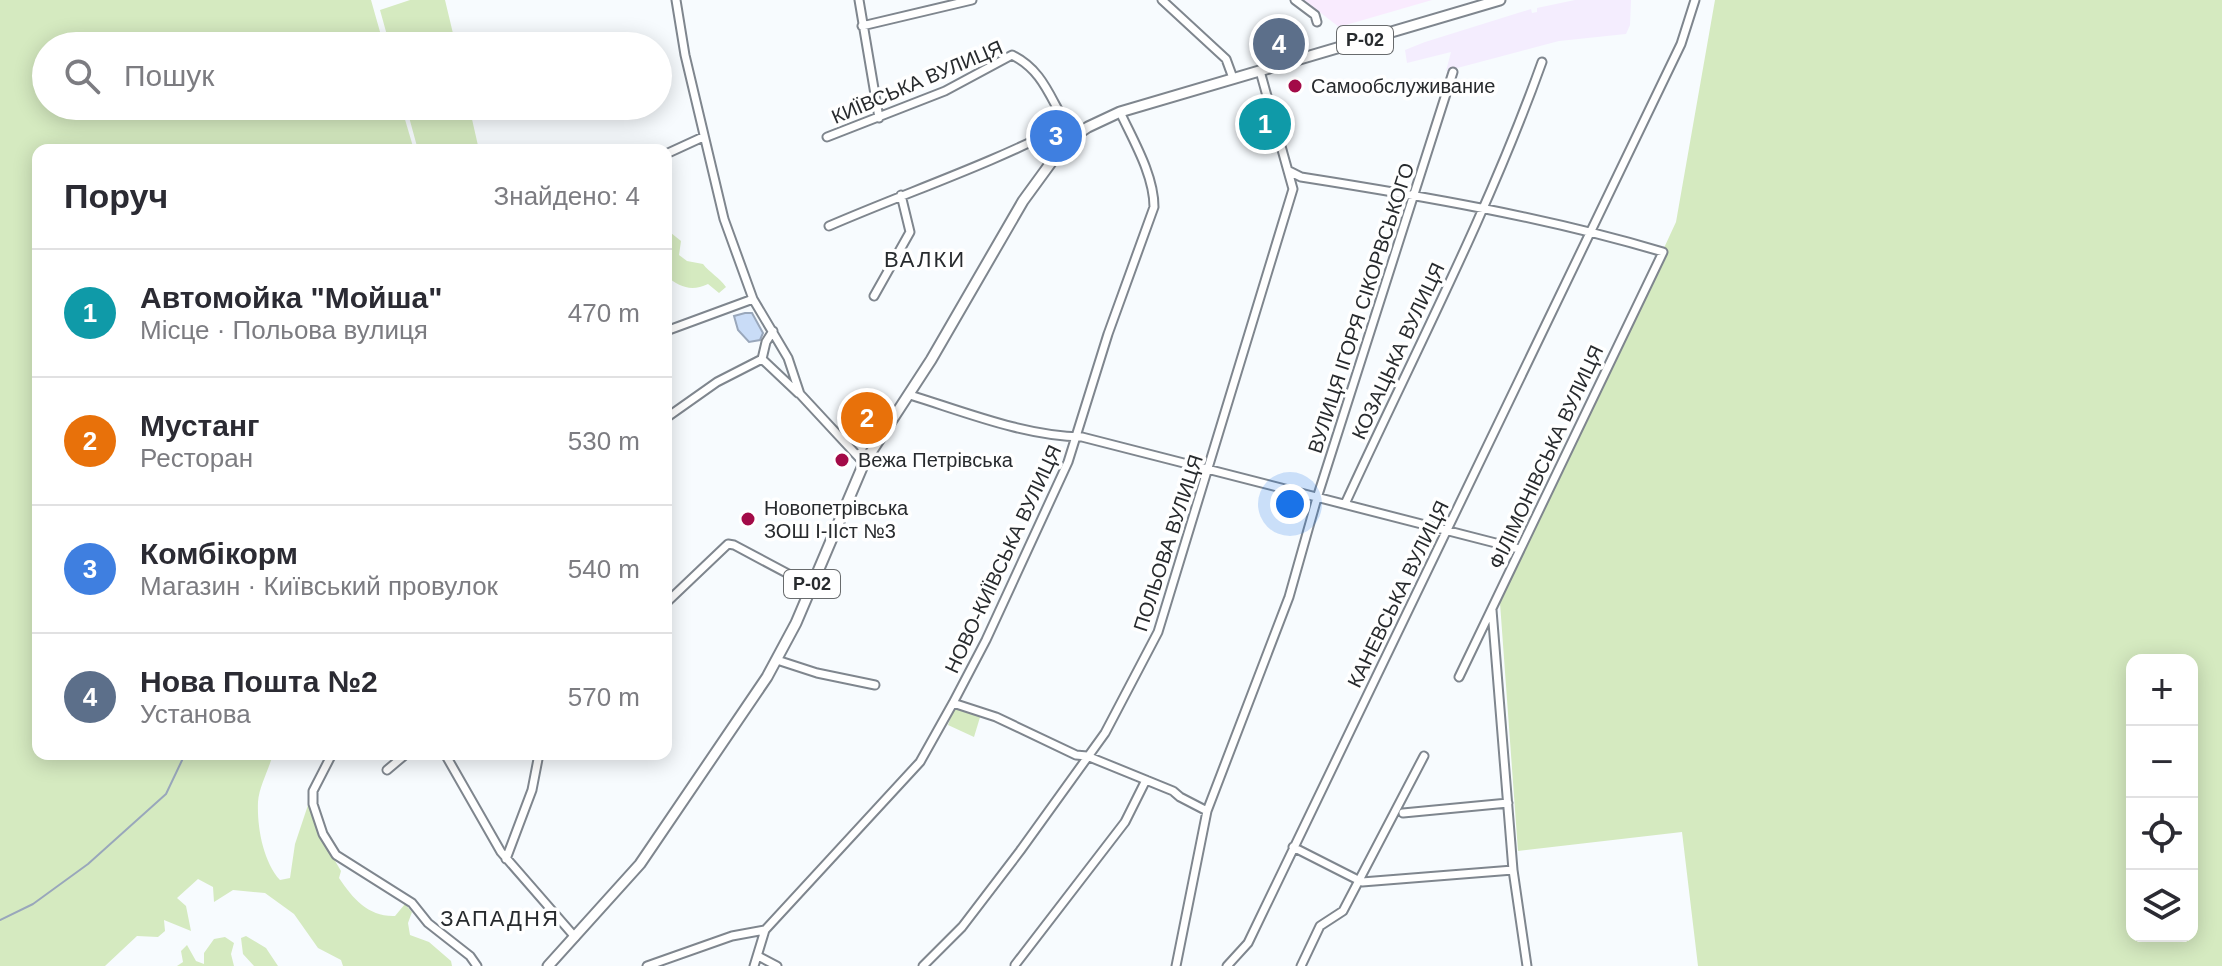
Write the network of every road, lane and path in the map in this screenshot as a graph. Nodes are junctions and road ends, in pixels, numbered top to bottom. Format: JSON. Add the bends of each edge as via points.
{"nodes":[{"id":1,"x":676,"y":0,"type":"edge"},
{"id":2,"x":859,"y":0,"type":"edge"},
{"id":3,"x":972,"y":0,"type":"edge"},
{"id":4,"x":1162,"y":0,"type":"edge"},
{"id":5,"x":1295,"y":0,"type":"edge"},
{"id":6,"x":1500,"y":0,"type":"edge"},
{"id":7,"x":1695,"y":0,"type":"edge"},
{"id":8,"x":950,"y":3,"type":"edge"},
{"id":9,"x":1468,"y":4,"type":"edge"},
{"id":10,"x":1317,"y":22,"type":"dead end"},
{"id":11,"x":862,"y":26,"type":"junction"},
{"id":12,"x":1542,"y":62,"type":"dead end"},
{"id":13,"x":1260,"y":71,"type":"junction"},
{"id":14,"x":1453,"y":72,"type":"dead end"},
{"id":15,"x":1233,"y":78,"type":"junction"},
{"id":16,"x":1120,"y":112,"type":"junction"},
{"id":17,"x":879,"y":118,"type":"junction"},
{"id":18,"x":1067,"y":124,"type":"junction"},
{"id":19,"x":1075,"y":135,"type":"junction"},
{"id":20,"x":703,"y":137,"type":"junction"},
{"id":21,"x":827,"y":137,"type":"dead end"},
{"id":22,"x":672,"y":151,"type":"edge"},
{"id":23,"x":1289,"y":171,"type":"junction"},
{"id":24,"x":901,"y":195,"type":"junction"},
{"id":25,"x":1414,"y":195,"type":"junction"},
{"id":26,"x":1481,"y":210,"type":"junction"},
{"id":27,"x":829,"y":226,"type":"dead end"},
{"id":28,"x":1591,"y":231,"type":"junction"},
{"id":29,"x":874,"y":296,"type":"dead end"},
{"id":30,"x":753,"y":299,"type":"junction"},
{"id":31,"x":672,"y":329,"type":"edge"},
{"id":32,"x":773,"y":331,"type":"junction"},
{"id":33,"x":762,"y":359,"type":"junction"},
{"id":34,"x":800,"y":394,"type":"junction"},
{"id":35,"x":910,"y":395,"type":"junction"},
{"id":36,"x":672,"y":414,"type":"edge"},
{"id":37,"x":1077,"y":437,"type":"junction"},
{"id":38,"x":864,"y":463,"type":"junction"},
{"id":39,"x":1208,"y":471,"type":"junction"},
{"id":40,"x":1317,"y":498,"type":"junction"},
{"id":41,"x":1345,"y":504,"type":"junction"},
{"id":42,"x":1448,"y":530,"type":"junction"},
{"id":43,"x":1519,"y":549,"type":"junction"},
{"id":44,"x":811,"y":586,"type":"junction"},
{"id":45,"x":672,"y":597,"type":"edge"},
{"id":46,"x":1492,"y":610,"type":"junction"},
{"id":47,"x":777,"y":660,"type":"junction"},
{"id":48,"x":1459,"y":677,"type":"dead end"},
{"id":49,"x":875,"y":685,"type":"dead end"},
{"id":50,"x":953,"y":703,"type":"junction"},
{"id":51,"x":1087,"y":756,"type":"junction"},
{"id":52,"x":1424,"y":756,"type":"dead end"},
{"id":53,"x":329,"y":760,"type":"edge"},
{"id":54,"x":399,"y":760,"type":"edge"},
{"id":55,"x":448,"y":760,"type":"edge"},
{"id":56,"x":538,"y":760,"type":"edge"},
{"id":57,"x":387,"y":770,"type":"dead end"},
{"id":58,"x":1146,"y":780,"type":"junction"},
{"id":59,"x":1508,"y":803,"type":"junction"},
{"id":60,"x":1207,"y":811,"type":"junction"},
{"id":61,"x":1403,"y":813,"type":"dead end"},
{"id":62,"x":1293,"y":847,"type":"junction"},
{"id":63,"x":506,"y":859,"type":"junction"},
{"id":64,"x":1513,"y":870,"type":"junction"},
{"id":65,"x":1359,"y":880,"type":"junction"},
{"id":66,"x":765,"y":930,"type":"junction"},
{"id":67,"x":575,"y":937,"type":"junction"},
{"id":68,"x":758,"y":956,"type":"junction"},
{"id":69,"x":477,"y":966,"type":"edge"},
{"id":70,"x":548,"y":966,"type":"edge"},
{"id":71,"x":647,"y":966,"type":"edge"},
{"id":72,"x":754,"y":966,"type":"edge"},
{"id":73,"x":777,"y":966,"type":"edge"},
{"id":74,"x":923,"y":966,"type":"edge"},
{"id":75,"x":1014,"y":966,"type":"edge"},
{"id":76,"x":1025,"y":966,"type":"edge"},
{"id":77,"x":1176,"y":966,"type":"edge"},
{"id":78,"x":1227,"y":966,"type":"edge"},
{"id":79,"x":1301,"y":966,"type":"edge"},
{"id":80,"x":1527,"y":966,"type":"edge"}],
"edges":[{"from":1,"to":20,"type":"street"},
{"from":2,"to":11,"type":"street"},
{"from":3,"to":8,"type":"street"},
{"from":4,"to":15,"type":"street","via":[[1226,59]]},
{"from":5,"to":10,"type":"street"},
{"from":6,"to":9,"type":"main road","number":"Р-02"},
{"from":7,"to":28,"type":"street","name":"КАНЕВСЬКА ВУЛИЦЯ","via":[[1681,44]]},
{"from":8,"to":11,"type":"street"},
{"from":9,"to":13,"type":"main road","number":"Р-02"},
{"from":11,"to":17,"type":"street"},
{"from":12,"to":26,"type":"street","name":"КОЗАЦЬКА ВУЛИЦЯ"},
{"from":13,"to":15,"type":"main road","number":"Р-02"},
{"from":13,"to":23,"type":"street","name":"ПОЛЬОВА ВУЛИЦЯ"},
{"from":14,"to":25,"type":"street","name":"ВУЛИЦЯ ІГОРЯ СІКОРВСЬКОГО"},
{"from":15,"to":16,"type":"main road","number":"Р-02"},
{"from":16,"to":19,"type":"main road","number":"Р-02"},
{"from":16,"to":37,"type":"street","name":"НОВО-КИЇВСЬКА ВУЛИЦЯ","via":[[1154,193],[1154,207]]},
{"from":17,"to":18,"type":"street","name":"КИЇВСЬКА ВУЛИЦЯ","via":[[1012,55],[1042,81]]},
{"from":17,"to":21,"type":"street","name":"КИЇВСЬКА ВУЛИЦЯ"},
{"from":18,"to":19,"type":"street","name":"КИЇВСЬКА ВУЛИЦЯ"},
{"from":18,"to":24,"type":"street","via":[[1010,154]]},
{"from":19,"to":35,"type":"main road","number":"Р-02","via":[[1053,157],[1008,224]]},
{"from":20,"to":22,"type":"street"},
{"from":20,"to":30,"type":"street","via":[[724,219]]},
{"from":23,"to":25,"type":"street"},
{"from":23,"to":39,"type":"street","name":"ПОЛЬОВА ВУЛИЦЯ","via":[[1290,204]]},
{"from":24,"to":27,"type":"street"},
{"from":24,"to":29,"type":"street","via":[[910,232]]},
{"from":25,"to":26,"type":"street"},
{"from":25,"to":40,"type":"street","name":"ВУЛИЦЯ ІГОРЯ СІКОРВСЬКОГО"},
{"from":26,"to":28,"type":"street"},
{"from":26,"to":41,"type":"street","name":"КОЗАЦЬКА ВУЛИЦЯ"},
{"from":28,"to":42,"type":"street","name":"КАНЕВСЬКА ВУЛИЦЯ"},
{"from":28,"to":43,"type":"street","name":"ФІЛІМОНІВСЬКА ВУЛИЦЯ","via":[[1663,252]]},
{"from":30,"to":31,"type":"street"},
{"from":30,"to":32,"type":"street"},
{"from":32,"to":33,"type":"street"},
{"from":32,"to":34,"type":"street"},
{"from":33,"to":34,"type":"street"},
{"from":33,"to":36,"type":"street"},
{"from":34,"to":38,"type":"street"},
{"from":35,"to":37,"type":"street","via":[[1020,428]]},
{"from":35,"to":38,"type":"main road","number":"Р-02"},
{"from":37,"to":39,"type":"street"},
{"from":37,"to":50,"type":"street","name":"НОВО-КИЇВСЬКА ВУЛИЦЯ"},
{"from":38,"to":44,"type":"main road","number":"Р-02"},
{"from":39,"to":40,"type":"street"},
{"from":39,"to":51,"type":"street","name":"ПОЛЬОВА ВУЛИЦЯ","via":[[1158,632],[1105,733]]},
{"from":40,"to":41,"type":"street"},
{"from":40,"to":60,"type":"street","name":"ВУЛИЦЯ ІГОРЯ СІКОРВСЬКОГО","via":[[1289,597]]},
{"from":41,"to":42,"type":"street"},
{"from":42,"to":43,"type":"street"},
{"from":42,"to":62,"type":"street","name":"КАНЕВСЬКА ВУЛИЦЯ"},
{"from":43,"to":46,"type":"street","name":"ФІЛІМОНІВСЬКА ВУЛИЦЯ"},
{"from":44,"to":45,"type":"street","via":[[728,544]]},
{"from":44,"to":47,"type":"main road","number":"Р-02"},
{"from":46,"to":48,"type":"street","name":"ФІЛІМОНІВСЬКА ВУЛИЦЯ"},
{"from":46,"to":59,"type":"street"},
{"from":47,"to":49,"type":"street"},
{"from":47,"to":67,"type":"main road","number":"Р-02","via":[[658,840]]},
{"from":50,"to":51,"type":"street"},
{"from":50,"to":66,"type":"street","name":"НОВО-КИЇВСЬКА ВУЛИЦЯ","via":[[920,762]]},
{"from":51,"to":58,"type":"street"},
{"from":51,"to":74,"type":"street","name":"ПОЛЬОВА ВУЛИЦЯ","via":[[962,927]]},
{"from":52,"to":65,"type":"street"},
{"from":53,"to":69,"type":"street","via":[[313,791],[313,804],[336,855],[412,903]]},
{"from":54,"to":57,"type":"street"},
{"from":55,"to":63,"type":"street"},
{"from":56,"to":63,"type":"street"},
{"from":58,"to":60,"type":"street"},
{"from":58,"to":75,"type":"street","via":[[1125,822]]},
{"from":59,"to":61,"type":"street"},
{"from":59,"to":64,"type":"street"},
{"from":60,"to":77,"type":"street","name":"ВУЛИЦЯ ІГОРЯ СІКОРВСЬКОГО"},
{"from":62,"to":65,"type":"street"},
{"from":62,"to":78,"type":"street","name":"КАНЕВСЬКА ВУЛИЦЯ","via":[[1248,943]]},
{"from":63,"to":67,"type":"street"},
{"from":64,"to":65,"type":"street"},
{"from":64,"to":80,"type":"street"},
{"from":65,"to":79,"type":"street","via":[[1343,911],[1320,926]]},
{"from":66,"to":68,"type":"street","name":"НОВО-КИЇВСЬКА ВУЛИЦЯ"},
{"from":66,"to":71,"type":"street"},
{"from":67,"to":70,"type":"main road","number":"Р-02"},
{"from":68,"to":72,"type":"street","name":"НОВО-КИЇВСЬКА ВУЛИЦЯ"},
{"from":68,"to":73,"type":"street"},
{"from":75,"to":76,"type":"street"}]}
